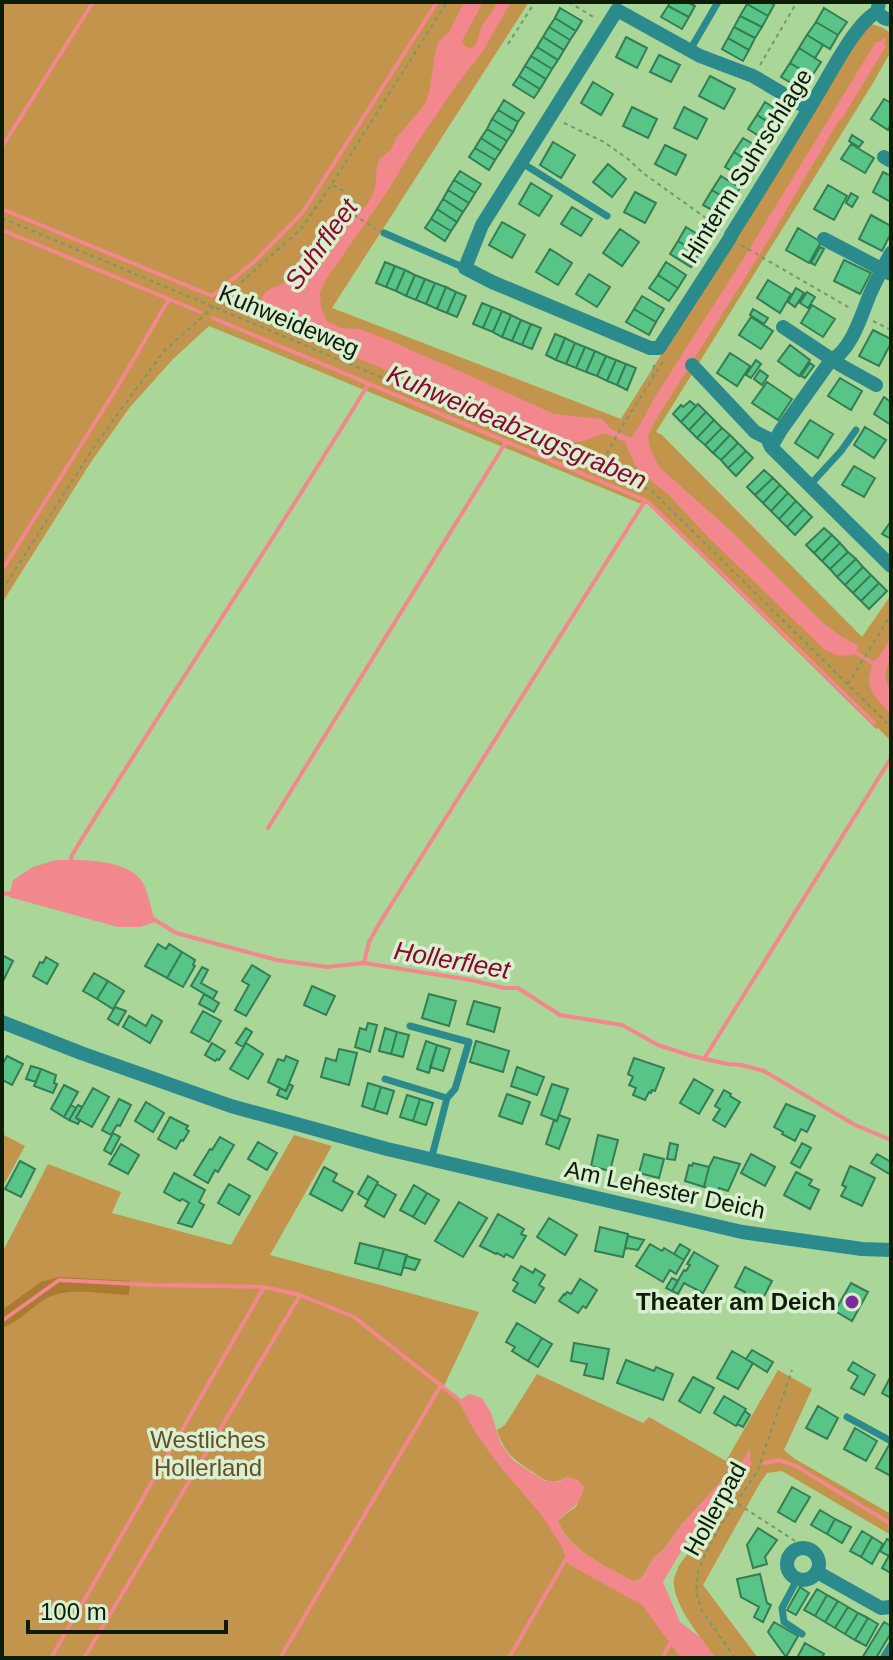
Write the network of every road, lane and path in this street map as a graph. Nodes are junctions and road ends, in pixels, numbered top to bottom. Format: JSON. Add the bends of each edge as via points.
{"nodes":[{"id":1,"x":447,"y":2,"type":"edge"},
{"id":2,"x":535,"y":2,"type":"edge"},
{"id":3,"x":569,"y":2,"type":"edge"},
{"id":4,"x":718,"y":2,"type":"edge"},
{"id":5,"x":797,"y":2,"type":"edge"},
{"id":6,"x":620,"y":6,"type":"edge"},
{"id":7,"x":878,"y":7,"type":"edge"},
{"id":8,"x":891,"y":20,"type":"edge"},
{"id":9,"x":608,"y":26,"type":"junction"},
{"id":10,"x":508,"y":44,"type":"dead end"},
{"id":11,"x":690,"y":50,"type":"junction"},
{"id":12,"x":753,"y":76,"type":"junction"},
{"id":13,"x":809,"y":109,"type":"junction"},
{"id":14,"x":552,"y":115,"type":"junction"},
{"id":15,"x":522,"y":163,"type":"junction"},
{"id":16,"x":332,"y":184,"type":"junction"},
{"id":17,"x":607,"y":216,"type":"dead end"},
{"id":18,"x":2,"y":218,"type":"edge"},
{"id":19,"x":372,"y":227,"type":"dead end"},
{"id":20,"x":384,"y":233,"type":"dead end"},
{"id":21,"x":824,"y":239,"type":"dead end"},
{"id":22,"x":737,"y":240,"type":"junction"},
{"id":23,"x":891,"y":253,"type":"edge"},
{"id":24,"x":465,"y":268,"type":"junction"},
{"id":25,"x":887,"y":272,"type":"edge"},
{"id":26,"x":214,"y":307,"type":"junction"},
{"id":27,"x":863,"y":316,"type":"junction"},
{"id":28,"x":783,"y":327,"type":"dead end"},
{"id":29,"x":891,"y":330,"type":"edge"},
{"id":30,"x":831,"y":360,"type":"junction"},
{"id":31,"x":692,"y":365,"type":"dead end"},
{"id":32,"x":876,"y":385,"type":"dead end"},
{"id":33,"x":620,"y":430,"type":"dead end"},
{"id":34,"x":856,"y":430,"type":"dead end"},
{"id":35,"x":771,"y":447,"type":"junction"},
{"id":36,"x":598,"y":469,"type":"junction"},
{"id":37,"x":809,"y":486,"type":"junction"},
{"id":38,"x":891,"y":566,"type":"edge"},
{"id":39,"x":2,"y":590,"type":"edge"},
{"id":40,"x":891,"y":614,"type":"edge"},
{"id":41,"x":848,"y":684,"type":"junction"},
{"id":42,"x":891,"y":727,"type":"edge"},
{"id":43,"x":2,"y":1022,"type":"edge"},
{"id":44,"x":410,"y":1026,"type":"dead end"},
{"id":45,"x":385,"y":1079,"type":"dead end"},
{"id":46,"x":447,"y":1098,"type":"junction"},
{"id":47,"x":431,"y":1160,"type":"junction"},
{"id":48,"x":891,"y":1250,"type":"edge"},
{"id":49,"x":792,"y":1370,"type":"dead end"},
{"id":50,"x":847,"y":1417,"type":"dead end"},
{"id":51,"x":891,"y":1441,"type":"edge"},
{"id":52,"x":737,"y":1503,"type":"junction"},
{"id":53,"x":806,"y":1548,"type":"junction"},
{"id":54,"x":817,"y":1572,"type":"junction"},
{"id":55,"x":798,"y":1578,"type":"junction"},
{"id":56,"x":891,"y":1607,"type":"edge"},
{"id":57,"x":802,"y":1634,"type":"dead end"},
{"id":58,"x":891,"y":1645,"type":"edge"},
{"id":59,"x":735,"y":1658,"type":"edge"},
{"id":60,"x":883,"y":1658,"type":"edge"}],
"edges":[{"from":1,"to":16,"type":"path"},
{"from":2,"to":10,"type":"path"},
{"from":3,"to":9,"type":"path"},
{"from":4,"to":11,"type":"lane"},
{"from":5,"to":12,"type":"path"},
{"from":6,"to":9,"type":"street"},
{"from":6,"to":11,"type":"street"},
{"from":7,"to":8,"type":"street"},
{"from":7,"to":13,"type":"street","name":"Hinterm Suhrschlage","via":[[859,27]]},
{"from":9,"to":14,"type":"street"},
{"from":11,"to":12,"type":"street"},
{"from":12,"to":13,"type":"street"},
{"from":13,"to":22,"type":"street","name":"Hinterm Suhrschlage"},
{"from":14,"to":15,"type":"street"},
{"from":14,"to":22,"type":"path","via":[[604,142]]},
{"from":15,"to":17,"type":"lane"},
{"from":15,"to":24,"type":"street","via":[[482,225]]},
{"from":16,"to":19,"type":"path","via":[[345,192],[348,211]]},
{"from":16,"to":26,"type":"path","via":[[301,229]]},
{"from":18,"to":26,"type":"path","name":"Kuhweideweg"},
{"from":20,"to":24,"type":"lane"},
{"from":21,"to":25,"type":"street"},
{"from":22,"to":24,"type":"street","name":"Hinterm Suhrschlage","via":[[659,348]]},
{"from":22,"to":27,"type":"path"},
{"from":23,"to":25,"type":"street"},
{"from":25,"to":27,"type":"street","via":[[870,294]]},
{"from":26,"to":36,"type":"path","name":"Kuhweideweg"},
{"from":26,"to":39,"type":"path","via":[[164,351],[98,441]]},
{"from":27,"to":29,"type":"path"},
{"from":27,"to":30,"type":"street"},
{"from":28,"to":30,"type":"street"},
{"from":30,"to":32,"type":"street"},
{"from":30,"to":35,"type":"street"},
{"from":31,"to":35,"type":"street"},
{"from":33,"to":36,"type":"path"},
{"from":34,"to":37,"type":"lane"},
{"from":35,"to":37,"type":"street"},
{"from":36,"to":41,"type":"path","name":"Kuhweideweg","via":[[652,491]]},
{"from":37,"to":38,"type":"street"},
{"from":40,"to":41,"type":"path"},
{"from":41,"to":42,"type":"path","name":"Kuhweideweg"},
{"from":43,"to":47,"type":"street","name":"Am Lehester Deich","via":[[231,1106]]},
{"from":44,"to":46,"type":"lane","via":[[469,1042],[455,1089]]},
{"from":45,"to":46,"type":"lane"},
{"from":46,"to":47,"type":"lane"},
{"from":47,"to":48,"type":"street","name":"Am Lehester Deich","via":[[742,1232]]},
{"from":49,"to":52,"type":"path","name":"Hollerpad","via":[[757,1472]]},
{"from":50,"to":51,"type":"lane"},
{"from":52,"to":53,"type":"path"},
{"from":52,"to":59,"type":"path","name":"Hollerpad","via":[[708,1549],[696,1592],[702,1611]]},
{"from":53,"to":54,"type":"street","via":[[818,1557]]},
{"from":53,"to":55,"type":"street","via":[[795,1550],[788,1560],[789,1571]]},
{"from":54,"to":55,"type":"street"},
{"from":54,"to":56,"type":"street","via":[[881,1608]]},
{"from":55,"to":57,"type":"lane","via":[[782,1608],[784,1622]]},
{"from":58,"to":60,"type":"lane"}]}
